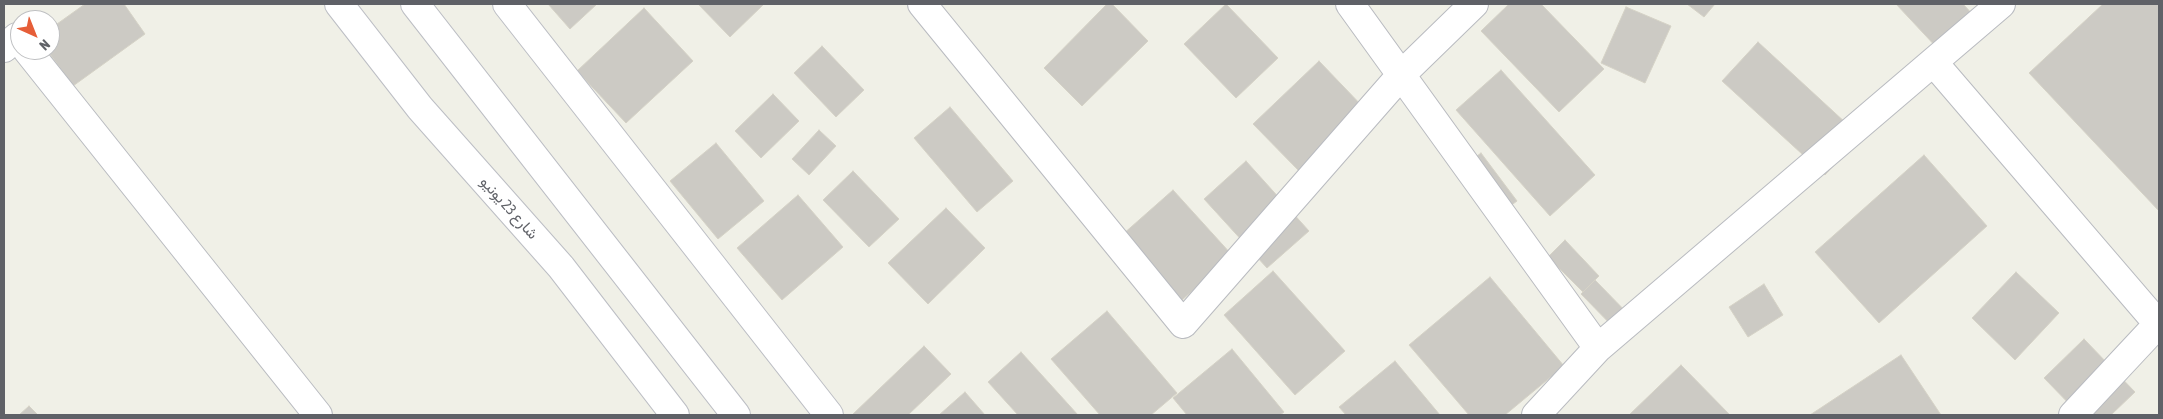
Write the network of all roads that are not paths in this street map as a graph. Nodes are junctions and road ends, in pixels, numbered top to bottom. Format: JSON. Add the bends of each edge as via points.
{"nodes":[{"id":1,"x":339,"y":4,"type":"edge"},
{"id":2,"x":414,"y":4,"type":"edge"},
{"id":3,"x":507,"y":4,"type":"edge"},
{"id":4,"x":922,"y":4,"type":"edge"},
{"id":5,"x":1350,"y":4,"type":"edge"},
{"id":6,"x":1474,"y":4,"type":"edge"},
{"id":7,"x":2001,"y":4,"type":"edge"},
{"id":8,"x":35,"y":60,"type":"edge"},
{"id":9,"x":1934,"y":63,"type":"junction"},
{"id":10,"x":1402,"y":74,"type":"junction"},
{"id":11,"x":2158,"y":324,"type":"edge"},
{"id":12,"x":1598,"y":348,"type":"junction"},
{"id":13,"x":317,"y":415,"type":"edge"},
{"id":14,"x":675,"y":415,"type":"edge"},
{"id":15,"x":736,"y":415,"type":"edge"},
{"id":16,"x":829,"y":415,"type":"edge"},
{"id":17,"x":1536,"y":415,"type":"edge"},
{"id":18,"x":2073,"y":415,"type":"edge"}],
"edges":[{"from":1,"to":14,"type":"street","name":"شارع 23 يونيو","via":[[420,108],[561,267]]},
{"from":2,"to":15,"type":"street"},
{"from":3,"to":16,"type":"street"},
{"from":4,"to":10,"type":"street","via":[[1182,324]]},
{"from":5,"to":10,"type":"street"},
{"from":6,"to":10,"type":"street"},
{"from":7,"to":9,"type":"street"},
{"from":8,"to":13,"type":"street"},
{"from":9,"to":11,"type":"street"},
{"from":9,"to":12,"type":"street"},
{"from":10,"to":12,"type":"street"},
{"from":11,"to":18,"type":"street"},
{"from":12,"to":17,"type":"street"}]}
